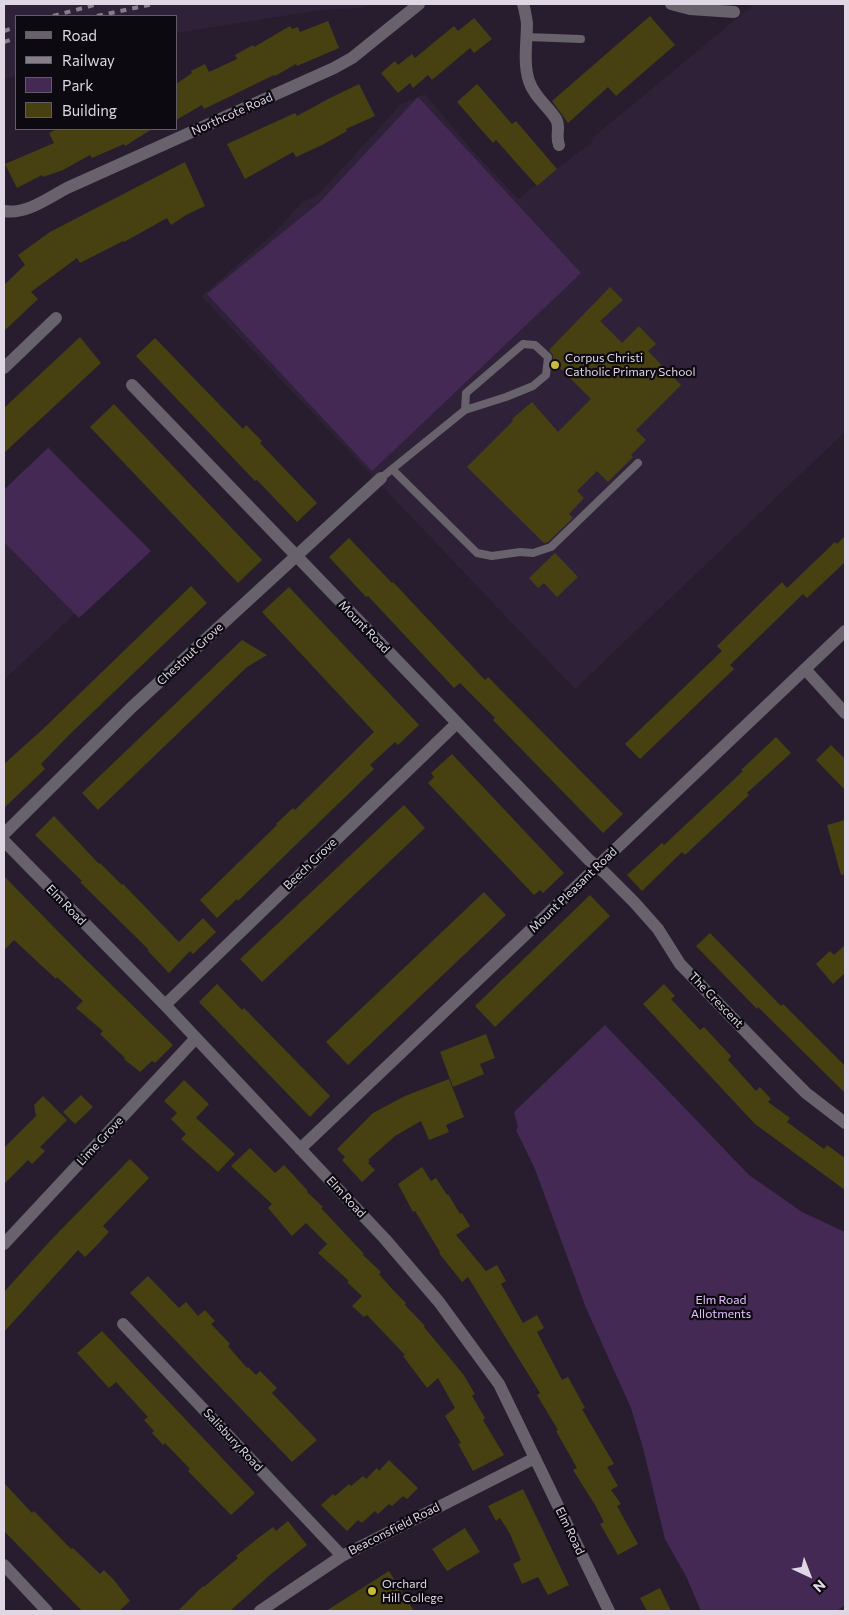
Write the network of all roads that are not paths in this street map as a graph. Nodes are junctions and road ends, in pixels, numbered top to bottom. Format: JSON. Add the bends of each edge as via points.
{"nodes":[{"id":1,"x":419,"y":4,"type":"edge"},
{"id":2,"x":524,"y":4,"type":"edge"},
{"id":3,"x":671,"y":4,"type":"edge"},
{"id":4,"x":734,"y":12,"type":"dead end"},
{"id":5,"x":526,"y":36,"type":"junction"},
{"id":6,"x":581,"y":39,"type":"dead end"},
{"id":7,"x":559,"y":145,"type":"dead end"},
{"id":8,"x":4,"y":211,"type":"edge"},
{"id":9,"x":56,"y":318,"type":"dead end"},
{"id":10,"x":4,"y":368,"type":"edge"},
{"id":11,"x":132,"y":385,"type":"dead end"},
{"id":12,"x":465,"y":410,"type":"junction"},
{"id":13,"x":638,"y":463,"type":"dead end"},
{"id":14,"x":392,"y":469,"type":"junction"},
{"id":15,"x":381,"y":478,"type":"joint"},
{"id":16,"x":296,"y":556,"type":"junction"},
{"id":17,"x":845,"y":631,"type":"edge"},
{"id":18,"x":805,"y":670,"type":"junction"},
{"id":19,"x":845,"y":713,"type":"edge"},
{"id":20,"x":457,"y":723,"type":"junction"},
{"id":21,"x":4,"y":834,"type":"edge"},
{"id":22,"x":4,"y":841,"type":"edge"},
{"id":23,"x":597,"y":867,"type":"junction"},
{"id":24,"x":165,"y":1005,"type":"junction"},
{"id":25,"x":196,"y":1038,"type":"junction"},
{"id":26,"x":845,"y":1123,"type":"edge"},
{"id":27,"x":300,"y":1150,"type":"junction"},
{"id":28,"x":4,"y":1244,"type":"edge"},
{"id":29,"x":124,"y":1324,"type":"dead end"},
{"id":30,"x":534,"y":1458,"type":"junction"},
{"id":31,"x":342,"y":1556,"type":"junction"},
{"id":32,"x":4,"y":1565,"type":"edge"},
{"id":33,"x":47,"y":1611,"type":"edge"},
{"id":34,"x":260,"y":1611,"type":"edge"},
{"id":35,"x":609,"y":1611,"type":"edge"}],
"edges":[{"from":1,"to":8,"type":"street","name":"Northcote Road","via":[[352,58],[334,68],[26,209],[13,213]]},
{"from":2,"to":5,"type":"street"},
{"from":3,"to":4,"type":"street","via":[[690,9]]},
{"from":5,"to":6,"type":"lane"},
{"from":5,"to":7,"type":"street","via":[[528,80],[556,120]]},
{"from":9,"to":10,"type":"street"},
{"from":11,"to":16,"type":"street","name":"Mount Road"},
{"from":12,"to":12,"type":"lane","via":[[532,386],[546,375],[548,357],[535,345],[523,344],[466,393]]},
{"from":12,"to":14,"type":"lane"},
{"from":13,"to":14,"type":"lane","via":[[552,548],[492,556],[477,553]]},
{"from":14,"to":15,"type":"lane"},
{"from":15,"to":16,"type":"street","name":"Chestnut Grove"},
{"from":16,"to":20,"type":"street","name":"Mount Road"},
{"from":16,"to":21,"type":"street","name":"Chestnut Grove","via":[[132,707]]},
{"from":17,"to":18,"type":"street","name":"Mount Pleasant Road"},
{"from":18,"to":19,"type":"street"},
{"from":18,"to":23,"type":"street","name":"Mount Pleasant Road"},
{"from":20,"to":23,"type":"street","name":"Mount Road"},
{"from":20,"to":24,"type":"street","name":"Beech Grove"},
{"from":22,"to":24,"type":"street","name":"Elm Road"},
{"from":23,"to":26,"type":"street","name":"The Crescent","via":[[658,929],[680,964],[806,1093]]},
{"from":23,"to":27,"type":"street","name":"Mount Pleasant Road"},
{"from":24,"to":25,"type":"street","name":"Elm Road"},
{"from":25,"to":27,"type":"street","name":"Elm Road"},
{"from":25,"to":28,"type":"street","name":"Lime Grove"},
{"from":27,"to":30,"type":"street","name":"Elm Road","via":[[385,1239],[439,1302],[499,1384]]},
{"from":29,"to":31,"type":"street","name":"Salisbury Road"},
{"from":30,"to":31,"type":"street","name":"Beaconsfield Road"},
{"from":30,"to":35,"type":"street","name":"Elm Road"},
{"from":31,"to":34,"type":"street","name":"Beaconsfield Road"},
{"from":32,"to":33,"type":"street"}]}
